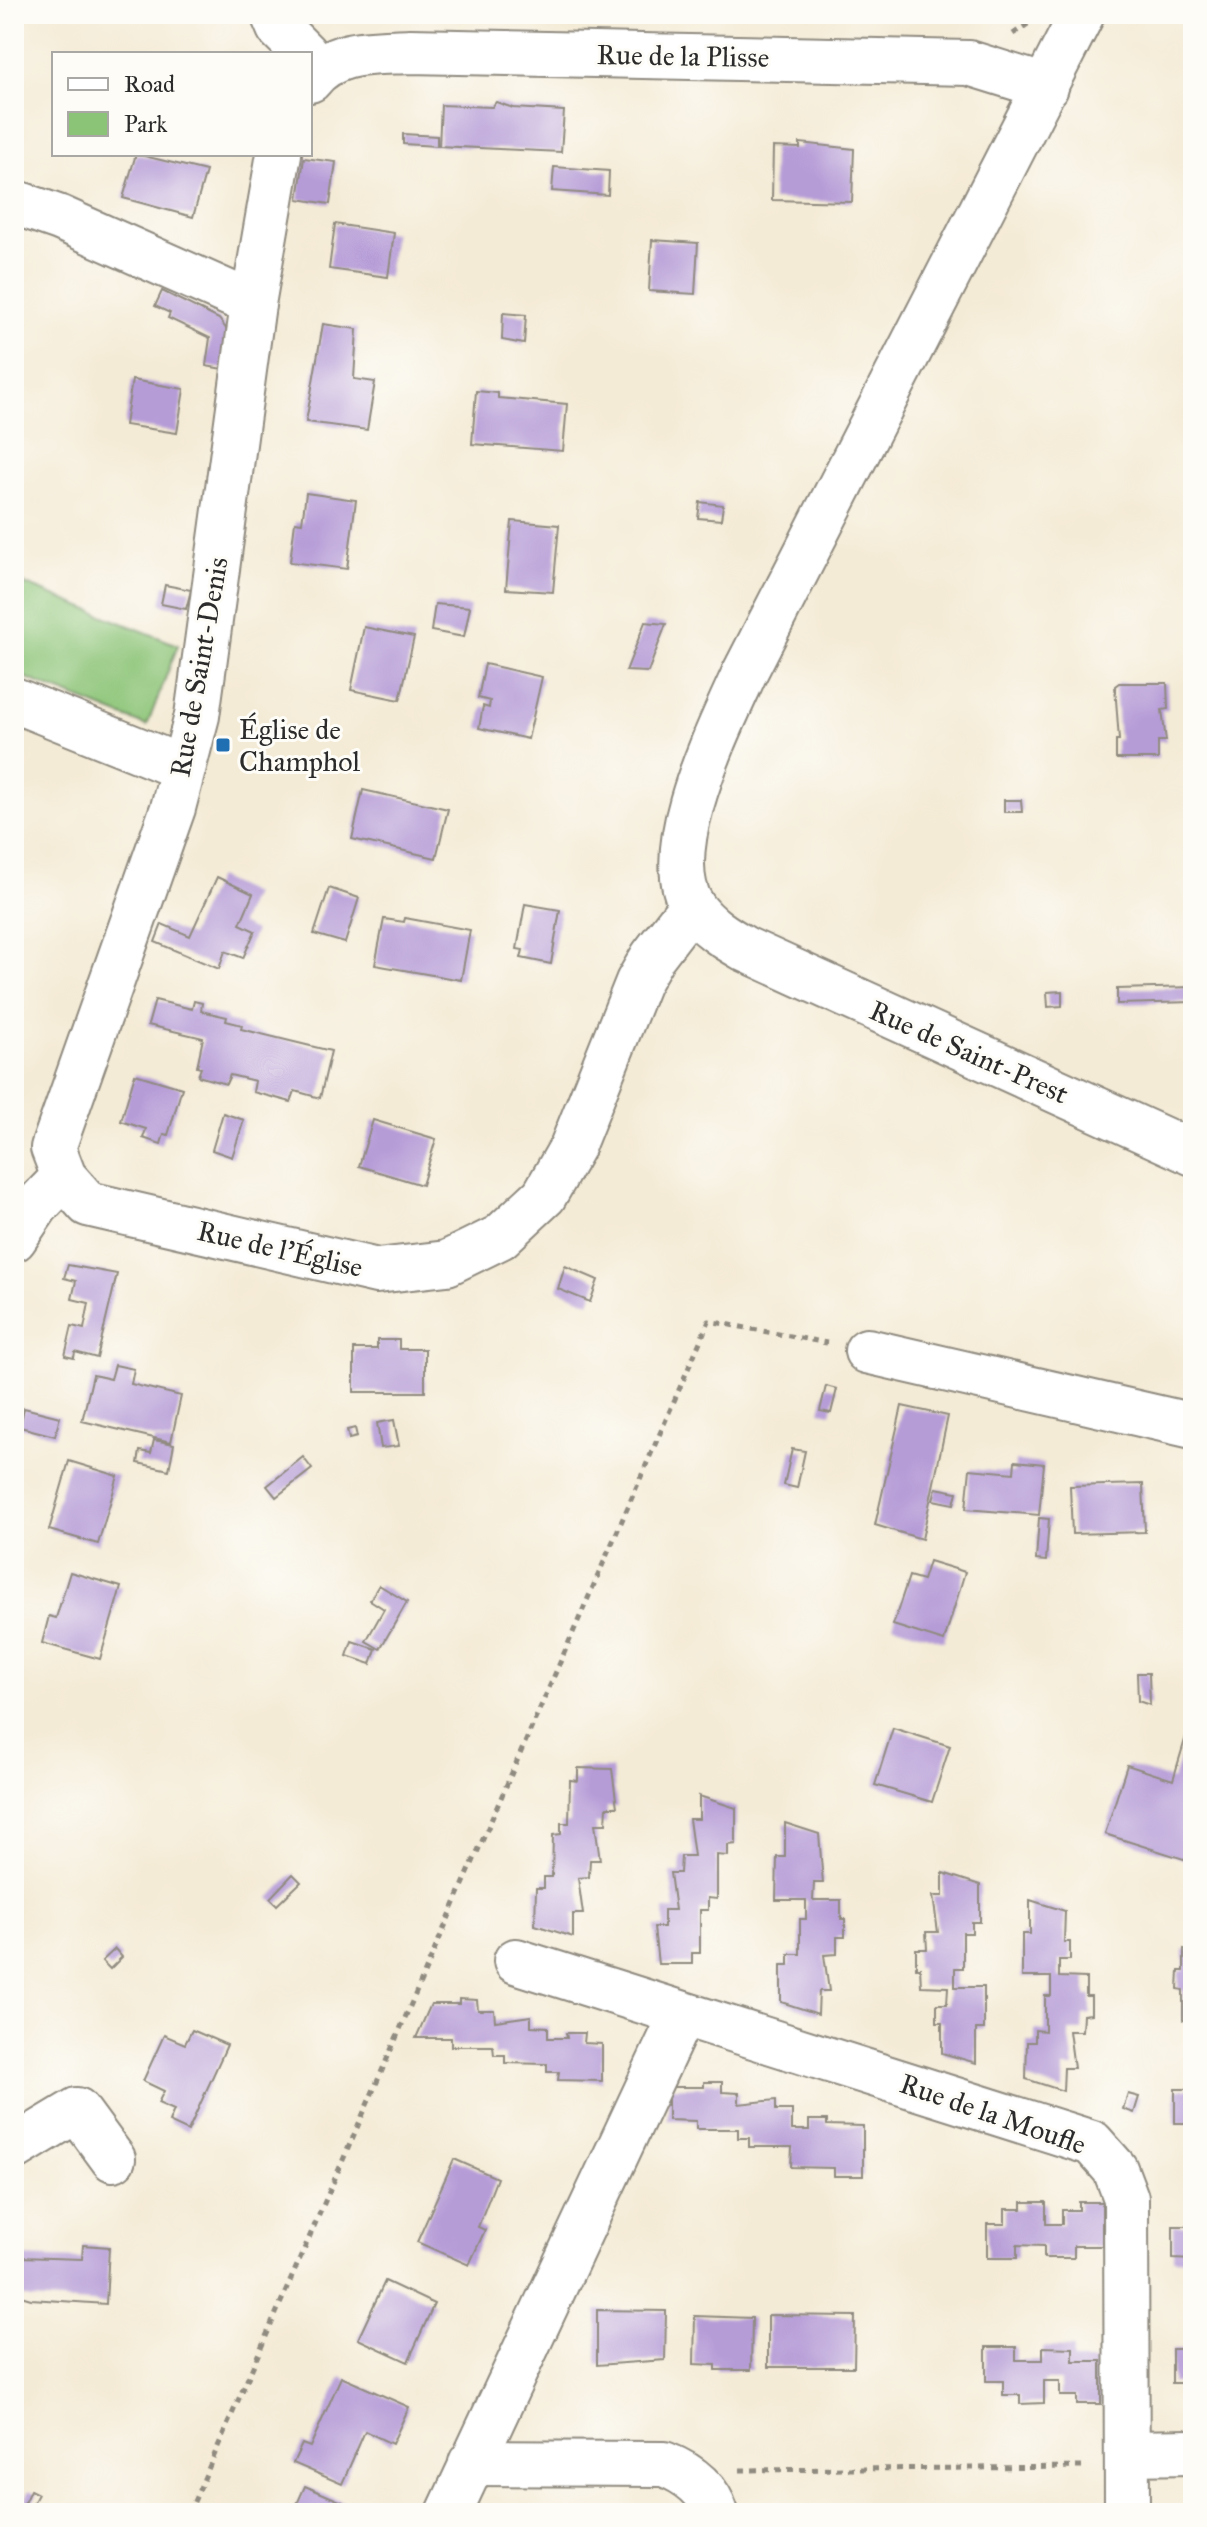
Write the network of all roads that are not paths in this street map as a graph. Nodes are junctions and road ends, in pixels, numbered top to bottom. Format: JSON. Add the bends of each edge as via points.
{"nodes":[{"id":1,"x":273,"y":14,"type":"edge"},
{"id":2,"x":1082,"y":14,"type":"edge"},
{"id":3,"x":300,"y":52,"type":"edge"},
{"id":4,"x":312,"y":65,"type":"edge"},
{"id":5,"x":1046,"y":87,"type":"junction"},
{"id":6,"x":279,"y":156,"type":"edge"},
{"id":7,"x":14,"y":202,"type":"edge"},
{"id":8,"x":253,"y":304,"type":"junction"},
{"id":9,"x":14,"y":700,"type":"edge"},
{"id":10,"x":183,"y":768,"type":"junction"},
{"id":11,"x":692,"y":905,"type":"junction"},
{"id":12,"x":1193,"y":1153,"type":"edge"},
{"id":13,"x":64,"y":1177,"type":"junction"},
{"id":14,"x":14,"y":1239,"type":"edge"},
{"id":15,"x":867,"y":1351,"type":"road end"},
{"id":16,"x":1193,"y":1426,"type":"edge"},
{"id":17,"x":516,"y":1961,"type":"dead end"},
{"id":18,"x":682,"y":2014,"type":"junction"},
{"id":19,"x":14,"y":2148,"type":"edge"},
{"id":20,"x":113,"y":2159,"type":"dead end"},
{"id":21,"x":1193,"y":2452,"type":"edge"},
{"id":22,"x":471,"y":2463,"type":"junction"},
{"id":23,"x":1127,"y":2478,"type":"edge"},
{"id":24,"x":1193,"y":2480,"type":"edge"},
{"id":25,"x":708,"y":2500,"type":"edge"},
{"id":26,"x":449,"y":2513,"type":"edge"}],
"edges":[{"from":1,"to":3,"type":"street"},
{"from":2,"to":5,"type":"street"},
{"from":4,"to":5,"type":"street","name":"Rue de la Plisse","via":[[351,54],[410,51],[871,60],[969,63]]},
{"from":5,"to":11,"type":"street","via":[[744,674],[704,763],[687,821],[684,885]]},
{"from":6,"to":8,"type":"street","name":"Rue de Saint-Denis"},
{"from":7,"to":8,"type":"street"},
{"from":8,"to":10,"type":"street","name":"Rue de Saint-Denis","via":[[197,716]]},
{"from":9,"to":10,"type":"street"},
{"from":10,"to":13,"type":"street","name":"Rue de Saint-Denis","via":[[53,1148]]},
{"from":11,"to":12,"type":"street","name":"Rue de Saint-Prest","via":[[722,936],[745,949]]},
{"from":11,"to":13,"type":"street","name":"Rue de l'Église","via":[[638,982],[572,1147],[544,1196],[500,1237],[447,1263],[377,1271],[88,1204]]},
{"from":13,"to":14,"type":"street"},
{"from":15,"to":16,"type":"street"},
{"from":17,"to":18,"type":"street","name":"Rue de la Moufle"},
{"from":18,"to":22,"type":"street"},
{"from":18,"to":23,"type":"street","name":"Rue de la Moufle","via":[[1092,2143],[1115,2169],[1126,2198]]},
{"from":19,"to":20,"type":"street","via":[[77,2110]]},
{"from":21,"to":23,"type":"street"},
{"from":22,"to":25,"type":"street","via":[[664,2464],[685,2472]]},
{"from":22,"to":26,"type":"street"},
{"from":23,"to":24,"type":"street"}]}
